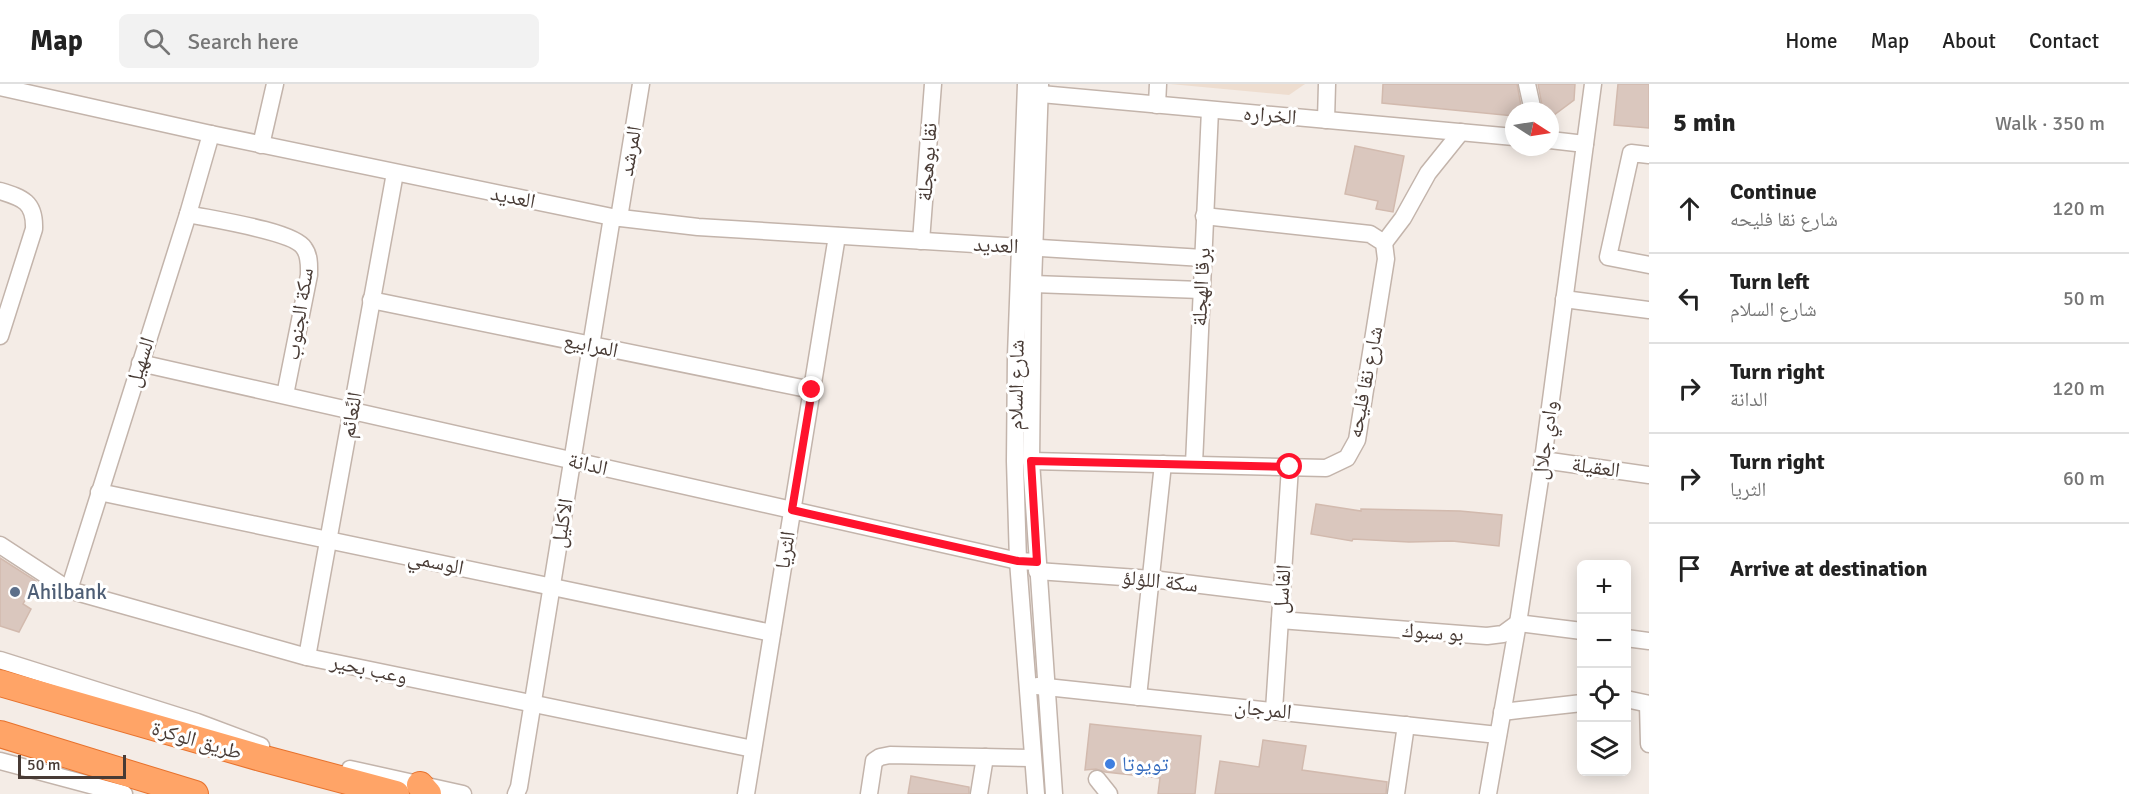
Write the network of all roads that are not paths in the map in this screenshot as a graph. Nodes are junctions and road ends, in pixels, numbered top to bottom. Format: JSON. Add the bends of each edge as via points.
{"nodes":[{"id":1,"x":275,"y":84,"type":"edge"},
{"id":2,"x":641,"y":84,"type":"edge"},
{"id":3,"x":933,"y":84,"type":"edge"},
{"id":4,"x":1158,"y":84,"type":"edge"},
{"id":5,"x":1327,"y":84,"type":"edge"},
{"id":6,"x":1527,"y":84,"type":"edge"},
{"id":7,"x":1593,"y":84,"type":"edge"},
{"id":8,"x":0,"y":87,"type":"edge"},
{"id":9,"x":1033,"y":89,"type":"edge"},
{"id":10,"x":1531,"y":102,"type":"edge"},
{"id":11,"x":1157,"y":105,"type":"junction"},
{"id":12,"x":1210,"y":110,"type":"junction"},
{"id":13,"x":1326,"y":120,"type":"junction"},
{"id":14,"x":1461,"y":132,"type":"junction"},
{"id":15,"x":211,"y":134,"type":"junction"},
{"id":16,"x":1505,"y":136,"type":"edge"},
{"id":17,"x":1559,"y":141,"type":"edge"},
{"id":18,"x":1585,"y":144,"type":"junction"},
{"id":19,"x":261,"y":145,"type":"junction"},
{"id":20,"x":1649,"y":155,"type":"edge"},
{"id":21,"x":395,"y":173,"type":"junction"},
{"id":22,"x":0,"y":191,"type":"edge"},
{"id":23,"x":188,"y":214,"type":"junction"},
{"id":24,"x":1204,"y":216,"type":"junction"},
{"id":25,"x":615,"y":217,"type":"junction"},
{"id":26,"x":837,"y":236,"type":"junction"},
{"id":27,"x":921,"y":241,"type":"junction"},
{"id":28,"x":1384,"y":243,"type":"junction"},
{"id":29,"x":1027,"y":247,"type":"junction"},
{"id":30,"x":1203,"y":258,"type":"junction"},
{"id":31,"x":1649,"y":265,"type":"edge"},
{"id":32,"x":1033,"y":284,"type":"junction"},
{"id":33,"x":1201,"y":290,"type":"junction"},
{"id":34,"x":1564,"y":299,"type":"junction"},
{"id":35,"x":371,"y":300,"type":"junction"},
{"id":36,"x":1649,"y":310,"type":"edge"},
{"id":37,"x":0,"y":336,"type":"edge"},
{"id":38,"x":591,"y":345,"type":"junction"},
{"id":39,"x":140,"y":363,"type":"junction"},
{"id":40,"x":812,"y":390,"type":"junction"},
{"id":41,"x":285,"y":395,"type":"junction"},
{"id":42,"x":352,"y":410,"type":"junction"},
{"id":43,"x":572,"y":460,"type":"junction"},
{"id":44,"x":1543,"y":460,"type":"junction"},
{"id":45,"x":1031,"y":461,"type":"junction"},
{"id":46,"x":1163,"y":464,"type":"junction"},
{"id":47,"x":1194,"y":464,"type":"junction"},
{"id":48,"x":1290,"y":467,"type":"junction"},
{"id":49,"x":1649,"y":475,"type":"edge"},
{"id":50,"x":99,"y":492,"type":"junction"},
{"id":51,"x":792,"y":510,"type":"junction"},
{"id":52,"x":328,"y":540,"type":"junction"},
{"id":53,"x":0,"y":545,"type":"edge"},
{"id":54,"x":1018,"y":561,"type":"junction"},
{"id":55,"x":1037,"y":566,"type":"junction"},
{"id":56,"x":1152,"y":579,"type":"junction"},
{"id":57,"x":551,"y":586,"type":"junction"},
{"id":58,"x":69,"y":590,"type":"junction"},
{"id":59,"x":1282,"y":595,"type":"junction"},
{"id":60,"x":1280,"y":620,"type":"junction"},
{"id":61,"x":1518,"y":622,"type":"junction"},
{"id":62,"x":1577,"y":631,"type":"edge"},
{"id":63,"x":772,"y":633,"type":"junction"},
{"id":64,"x":1631,"y":639,"type":"edge"},
{"id":65,"x":1649,"y":641,"type":"edge"},
{"id":66,"x":307,"y":657,"type":"junction"},
{"id":67,"x":0,"y":677,"type":"edge"},
{"id":68,"x":1028,"y":684,"type":"junction"},
{"id":69,"x":1045,"y":687,"type":"junction"},
{"id":70,"x":1138,"y":697,"type":"junction"},
{"id":71,"x":1631,"y":700,"type":"edge"},
{"id":72,"x":532,"y":703,"type":"junction"},
{"id":73,"x":1577,"y":703,"type":"edge"},
{"id":74,"x":1648,"y":704,"type":"edge"},
{"id":75,"x":1274,"y":710,"type":"junction"},
{"id":76,"x":1502,"y":712,"type":"junction"},
{"id":77,"x":1406,"y":725,"type":"junction"},
{"id":78,"x":0,"y":734,"type":"edge"},
{"id":79,"x":1498,"y":735,"type":"junction"},
{"id":80,"x":1649,"y":744,"type":"edge"},
{"id":81,"x":753,"y":749,"type":"junction"},
{"id":82,"x":986,"y":757,"type":"junction"},
{"id":83,"x":1032,"y":758,"type":"junction"},
{"id":84,"x":0,"y":761,"type":"edge"},
{"id":85,"x":1097,"y":779,"type":"dead end"},
{"id":86,"x":424,"y":790,"type":"edge"},
{"id":87,"x":124,"y":794,"type":"edge"},
{"id":88,"x":195,"y":794,"type":"edge"},
{"id":89,"x":396,"y":794,"type":"edge"},
{"id":90,"x":463,"y":794,"type":"edge"},
{"id":91,"x":516,"y":794,"type":"edge"},
{"id":92,"x":746,"y":794,"type":"edge"},
{"id":93,"x":869,"y":794,"type":"edge"},
{"id":94,"x":979,"y":794,"type":"edge"},
{"id":95,"x":1036,"y":794,"type":"edge"},
{"id":96,"x":1053,"y":794,"type":"edge"},
{"id":97,"x":1109,"y":794,"type":"edge"},
{"id":98,"x":1396,"y":794,"type":"edge"},
{"id":99,"x":1488,"y":794,"type":"edge"}],
"edges":[{"from":1,"to":19,"type":"street"},
{"from":2,"to":25,"type":"street","name":"المرشد"},
{"from":3,"to":27,"type":"street","name":"نقا بوهجلة"},
{"from":4,"to":11,"type":"street"},
{"from":5,"to":13,"type":"street"},
{"from":6,"to":10,"type":"street"},
{"from":7,"to":18,"type":"street","name":"وادي جلال"},
{"from":8,"to":15,"type":"street","name":"العديد"},
{"from":9,"to":11,"type":"street","name":"الخراره"},
{"from":9,"to":29,"type":"street","name":"شارع السلام"},
{"from":11,"to":12,"type":"street","name":"الخراره"},
{"from":12,"to":13,"type":"street","name":"الخراره"},
{"from":12,"to":24,"type":"street","name":"برقا الهجلة"},
{"from":13,"to":14,"type":"street","name":"الخراره"},
{"from":14,"to":16,"type":"street","name":"الخراره"},
{"from":14,"to":28,"type":"street","via":[[1428,173]]},
{"from":15,"to":19,"type":"street","name":"العديد"},
{"from":15,"to":23,"type":"street","name":"السهيل"},
{"from":17,"to":18,"type":"street"},
{"from":18,"to":34,"type":"street","name":"وادي جلال"},
{"from":19,"to":21,"type":"street","name":"العديد"},
{"from":20,"to":31,"type":"street","via":[[1631,153],[1608,256]]},
{"from":21,"to":25,"type":"street","name":"العديد"},
{"from":21,"to":35,"type":"street","name":"النًعائم"},
{"from":22,"to":37,"type":"street","via":[[21,197],[35,221]]},
{"from":23,"to":39,"type":"street","name":"السهيل"},
{"from":23,"to":41,"type":"street","name":"سكة الجنوب","via":[[273,232],[304,246],[309,275]]},
{"from":24,"to":28,"type":"street","via":[[1370,234]]},
{"from":24,"to":30,"type":"street","name":"برقا الهجلة"},
{"from":25,"to":26,"type":"street","name":"العديد"},
{"from":25,"to":38,"type":"street","name":"الاكليل"},
{"from":26,"to":27,"type":"street","name":"العديد"},
{"from":26,"to":40,"type":"street","name":"الثريا"},
{"from":27,"to":29,"type":"street","name":"العديد"},
{"from":28,"to":48,"type":"street","name":"شارع نقا فليحه","via":[[1386,260],[1357,440],[1347,458],[1326,468]]},
{"from":29,"to":30,"type":"street","name":"العديد"},
{"from":29,"to":32,"type":"street","name":"شارع السلام"},
{"from":29,"to":54,"type":"street","name":"شارع السلام","via":[[1015,449]]},
{"from":30,"to":33,"type":"street","name":"برقا الهجلة"},
{"from":32,"to":33,"type":"street"},
{"from":32,"to":45,"type":"street","name":"شارع السلام"},
{"from":33,"to":47,"type":"street","name":"برقا الهجلة"},
{"from":34,"to":36,"type":"street"},
{"from":34,"to":44,"type":"street","name":"وادي جلال"},
{"from":35,"to":38,"type":"street","name":"المرابيع"},
{"from":35,"to":42,"type":"street","name":"النًعائم"},
{"from":38,"to":40,"type":"street","name":"المرابيع"},
{"from":38,"to":43,"type":"street","name":"الاكليل"},
{"from":39,"to":41,"type":"street","name":"الدانة"},
{"from":39,"to":50,"type":"street","name":"السهيل"},
{"from":40,"to":51,"type":"street","name":"الثريا"},
{"from":41,"to":42,"type":"street","name":"الدانة"},
{"from":42,"to":43,"type":"street","name":"الدانة"},
{"from":42,"to":52,"type":"street","name":"النًعائم"},
{"from":43,"to":51,"type":"street","name":"الدانة"},
{"from":43,"to":57,"type":"street","name":"الاكليل"},
{"from":44,"to":49,"type":"street","name":"العقيلة"},
{"from":44,"to":61,"type":"street","name":"وادي جلال"},
{"from":45,"to":46,"type":"street","name":"شارع نقا فليحه"},
{"from":45,"to":55,"type":"street","name":"شارع السلام"},
{"from":46,"to":47,"type":"street","name":"شارع نقا فليحه"},
{"from":46,"to":56,"type":"street"},
{"from":47,"to":48,"type":"street","name":"شارع نقا فليحه"},
{"from":48,"to":59,"type":"street","name":"الفاسل"},
{"from":50,"to":52,"type":"street","name":"الوسمي"},
{"from":50,"to":58,"type":"street","name":"السهيل"},
{"from":51,"to":54,"type":"street","name":"الدانة"},
{"from":51,"to":63,"type":"street","name":"الثريا"},
{"from":52,"to":57,"type":"street","name":"الوسمي"},
{"from":52,"to":66,"type":"street","name":"النًعائم"},
{"from":53,"to":58,"type":"street","name":"وعب بحير"},
{"from":54,"to":55,"type":"street","name":"الدانة"},
{"from":54,"to":68,"type":"street","name":"شارع السلام"},
{"from":55,"to":56,"type":"street","name":"سكة اللؤلؤ"},
{"from":55,"to":69,"type":"street","name":"شارع السلام"},
{"from":56,"to":59,"type":"street","name":"سكة اللؤلؤ"},
{"from":56,"to":70,"type":"street"},
{"from":57,"to":63,"type":"street","name":"الوسمي"},
{"from":57,"to":72,"type":"street","name":"الاكليل"},
{"from":58,"to":66,"type":"street","name":"وعب بحير"},
{"from":59,"to":60,"type":"street","name":"الفاسل"},
{"from":60,"to":61,"type":"street","name":"بو سبوك","via":[[1486,636],[1503,634]]},
{"from":60,"to":75,"type":"street","name":"الفاسل"},
{"from":61,"to":62,"type":"street"},
{"from":61,"to":76,"type":"street","name":"وادي جلال"},
{"from":63,"to":81,"type":"street","name":"الثريا"},
{"from":64,"to":65,"type":"street"},
{"from":66,"to":72,"type":"street","name":"وعب بحير"},
{"from":67,"to":86,"type":"street","name":"طريق الوكرة","via":[[197,722],[253,744]]},
{"from":67,"to":89,"type":"highway","name":"طريق الوكرة","via":[[261,758]]},
{"from":68,"to":69,"type":"street","name":"المرجان"},
{"from":68,"to":83,"type":"street","name":"شارع السلام"},
{"from":69,"to":70,"type":"street","name":"المرجان"},
{"from":69,"to":96,"type":"street","name":"شارع السلام"},
{"from":70,"to":75,"type":"street","name":"المرجان"},
{"from":71,"to":74,"type":"street"},
{"from":72,"to":81,"type":"street","name":"وعب بحير"},
{"from":72,"to":91,"type":"street","name":"الاكليل"},
{"from":73,"to":76,"type":"street"},
{"from":74,"to":80,"type":"street"},
{"from":75,"to":77,"type":"street","name":"المرجان"},
{"from":76,"to":79,"type":"street","name":"وادي جلال"},
{"from":77,"to":79,"type":"street","name":"المرجان"},
{"from":77,"to":98,"type":"street"},
{"from":78,"to":88,"type":"highway"},
{"from":79,"to":99,"type":"street","name":"وادي جلال"},
{"from":81,"to":92,"type":"street","name":"الثريا"},
{"from":82,"to":83,"type":"street"},
{"from":82,"to":93,"type":"street","via":[[880,757],[874,761]]},
{"from":82,"to":94,"type":"street"},
{"from":83,"to":95,"type":"street","name":"شارع السلام"},
{"from":84,"to":87,"type":"street"},
{"from":85,"to":97,"type":"street"},
{"from":86,"to":90,"type":"street"}]}
